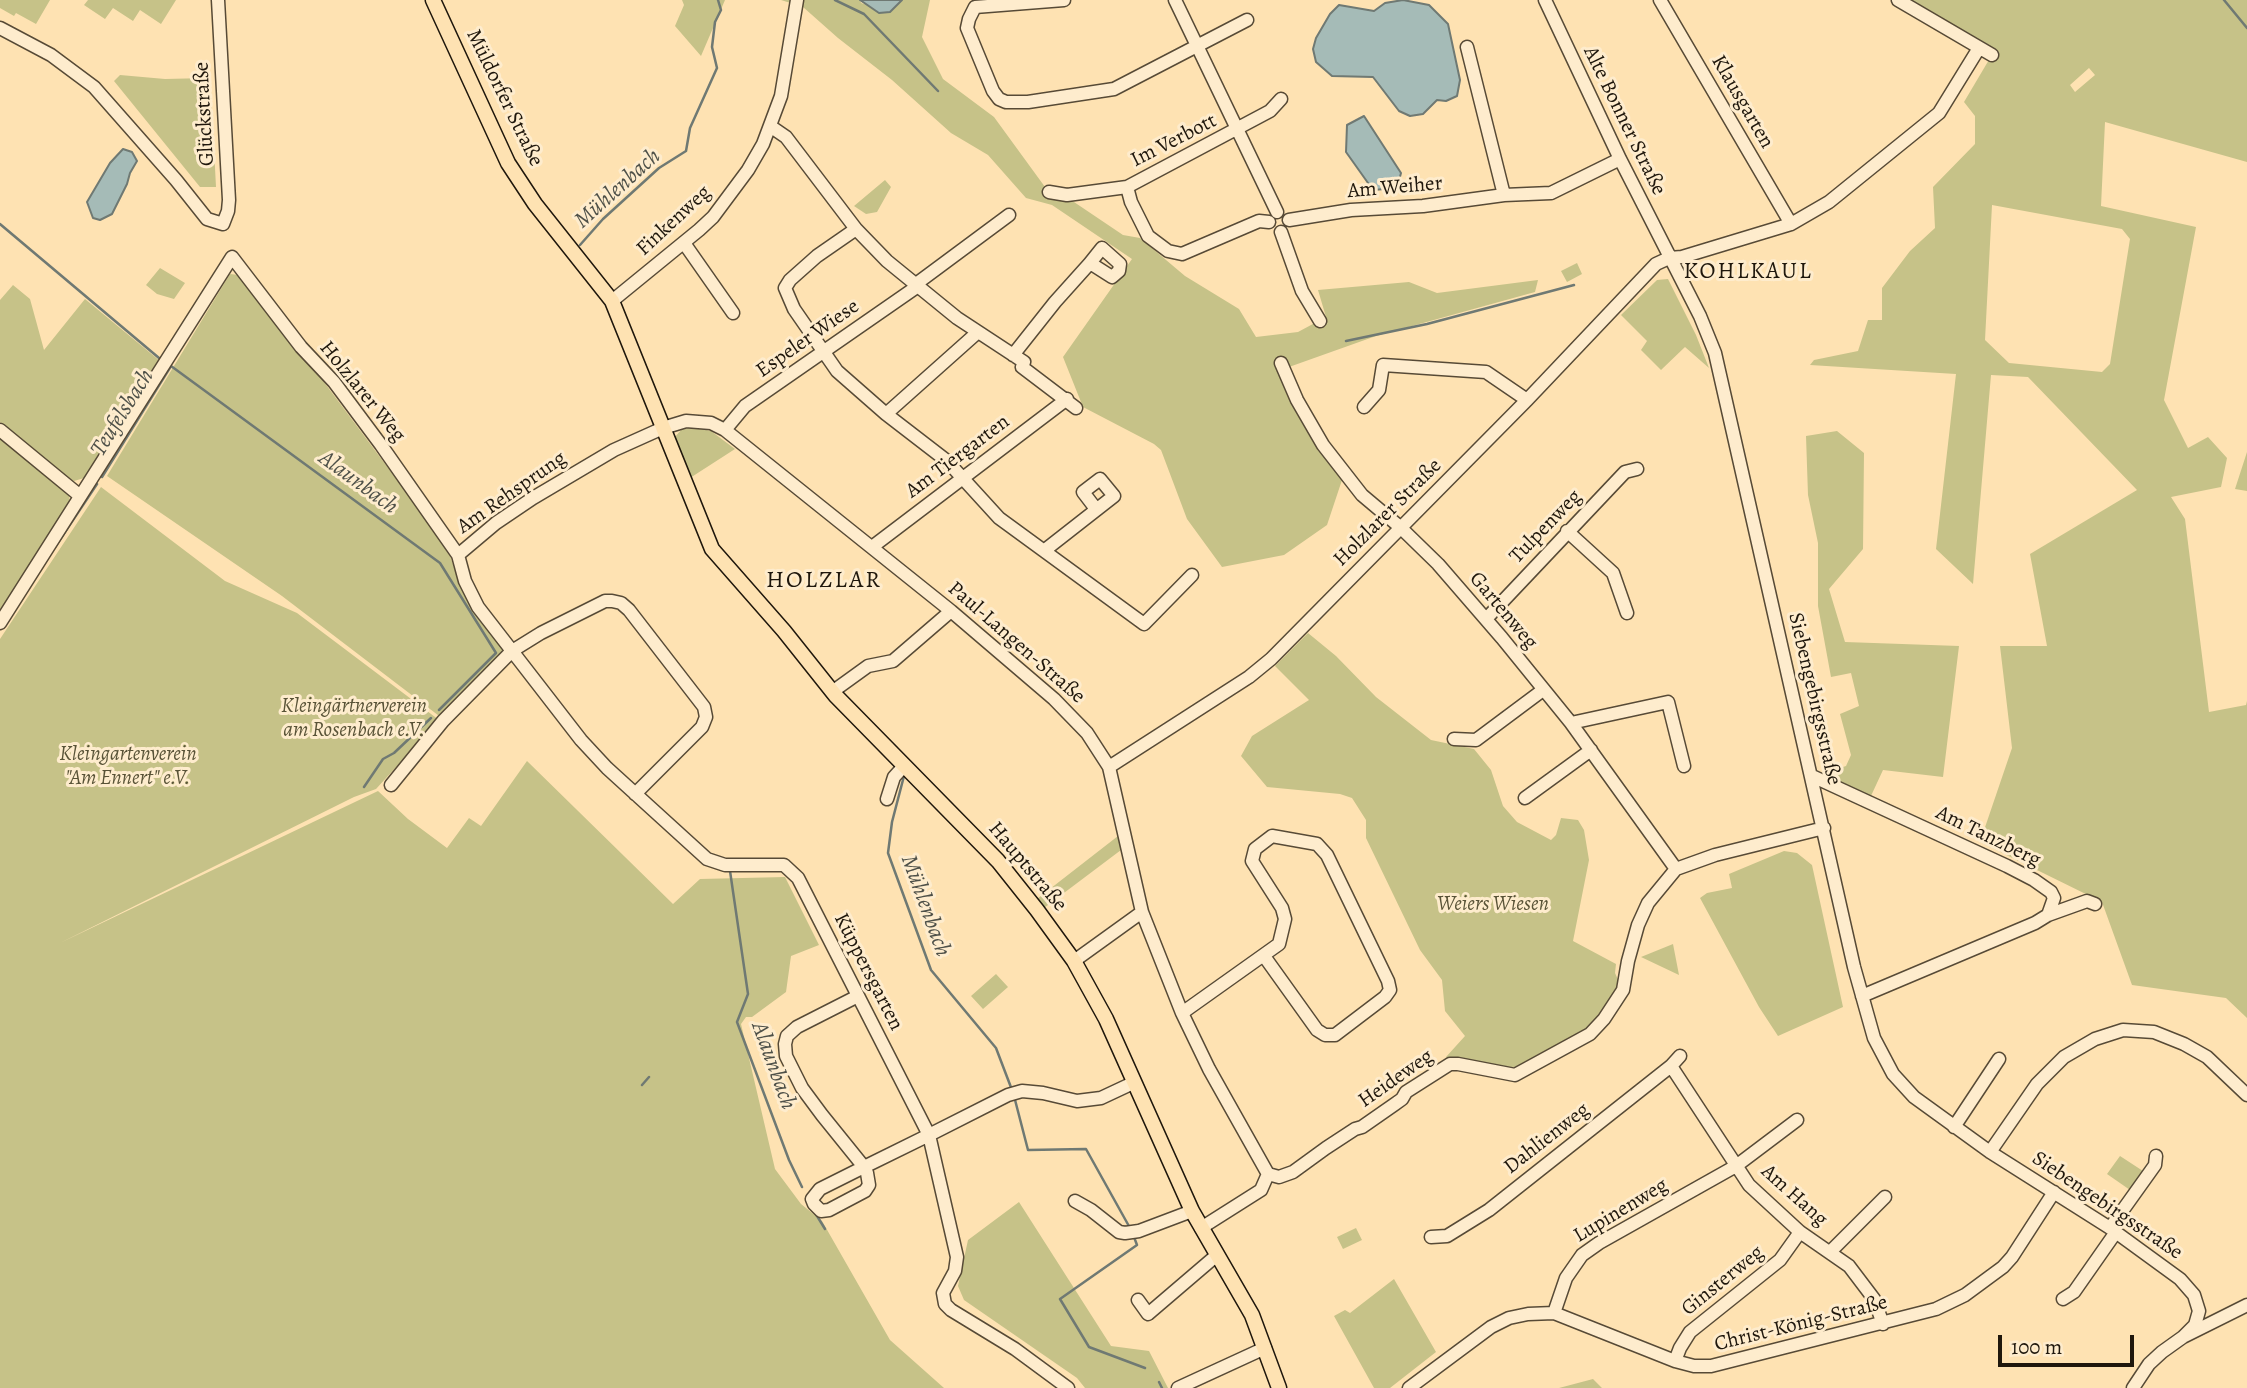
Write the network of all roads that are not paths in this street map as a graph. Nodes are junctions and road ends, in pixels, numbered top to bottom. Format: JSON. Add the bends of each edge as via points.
{"nodes":[{"id":1,"x":218,"y":0,"type":"edge"},
{"id":2,"x":433,"y":0,"type":"edge"},
{"id":3,"x":797,"y":0,"type":"edge"},
{"id":4,"x":1064,"y":0,"type":"edge"},
{"id":5,"x":1175,"y":0,"type":"edge"},
{"id":6,"x":1545,"y":0,"type":"edge"},
{"id":7,"x":1660,"y":0,"type":"edge"},
{"id":8,"x":1898,"y":0,"type":"edge"},
{"id":9,"x":974,"y":4,"type":"edge"},
{"id":10,"x":1247,"y":20,"type":"dead end"},
{"id":11,"x":0,"y":28,"type":"edge"},
{"id":12,"x":1198,"y":46,"type":"junction"},
{"id":13,"x":1467,"y":47,"type":"dead end"},
{"id":14,"x":1979,"y":48,"type":"junction"},
{"id":15,"x":1992,"y":55,"type":"dead end"},
{"id":16,"x":1281,"y":99,"type":"dead end"},
{"id":17,"x":770,"y":126,"type":"junction"},
{"id":18,"x":1239,"y":129,"type":"junction"},
{"id":19,"x":1620,"y":159,"type":"junction"},
{"id":20,"x":1127,"y":187,"type":"junction"},
{"id":21,"x":1049,"y":192,"type":"dead end"},
{"id":22,"x":1504,"y":195,"type":"junction"},
{"id":23,"x":1009,"y":215,"type":"dead end"},
{"id":24,"x":1278,"y":218,"type":"junction"},
{"id":25,"x":1791,"y":224,"type":"junction"},
{"id":26,"x":856,"y":229,"type":"junction"},
{"id":27,"x":684,"y":243,"type":"junction"},
{"id":28,"x":1669,"y":258,"type":"junction"},
{"id":29,"x":1090,"y":263,"type":"dead end"},
{"id":30,"x":917,"y":285,"type":"junction"},
{"id":31,"x":612,"y":301,"type":"junction"},
{"id":32,"x":733,"y":313,"type":"dead end"},
{"id":33,"x":1320,"y":321,"type":"dead end"},
{"id":34,"x":978,"y":332,"type":"junction"},
{"id":35,"x":824,"y":353,"type":"junction"},
{"id":36,"x":1013,"y":355,"type":"junction"},
{"id":37,"x":1281,"y":363,"type":"dead end"},
{"id":38,"x":1527,"y":400,"type":"junction"},
{"id":39,"x":1364,"y":407,"type":"dead end"},
{"id":40,"x":887,"y":414,"type":"junction"},
{"id":41,"x":663,"y":428,"type":"junction"},
{"id":42,"x":0,"y":430,"type":"edge"},
{"id":43,"x":725,"y":430,"type":"junction"},
{"id":44,"x":1637,"y":469,"type":"dead end"},
{"id":45,"x":961,"y":478,"type":"junction"},
{"id":46,"x":79,"y":495,"type":"junction"},
{"id":47,"x":1096,"y":509,"type":"dead end"},
{"id":48,"x":1400,"y":527,"type":"junction"},
{"id":49,"x":1567,"y":531,"type":"junction"},
{"id":50,"x":872,"y":547,"type":"junction"},
{"id":51,"x":1045,"y":550,"type":"junction"},
{"id":52,"x":458,"y":555,"type":"junction"},
{"id":53,"x":1192,"y":575,"type":"dead end"},
{"id":54,"x":951,"y":611,"type":"junction"},
{"id":55,"x":1627,"y":613,"type":"dead end"},
{"id":56,"x":1486,"y":619,"type":"junction"},
{"id":57,"x":0,"y":623,"type":"edge"},
{"id":58,"x":512,"y":651,"type":"junction"},
{"id":59,"x":1543,"y":690,"type":"junction"},
{"id":60,"x":832,"y":692,"type":"junction"},
{"id":61,"x":1571,"y":723,"type":"junction"},
{"id":62,"x":1454,"y":739,"type":"dead end"},
{"id":63,"x":1591,"y":750,"type":"junction"},
{"id":64,"x":904,"y":766,"type":"junction"},
{"id":65,"x":1684,"y":766,"type":"dead end"},
{"id":66,"x":1109,"y":767,"type":"junction"},
{"id":67,"x":1812,"y":776,"type":"junction"},
{"id":68,"x":391,"y":785,"type":"dead end"},
{"id":69,"x":635,"y":794,"type":"junction"},
{"id":70,"x":1525,"y":798,"type":"dead end"},
{"id":71,"x":887,"y":799,"type":"dead end"},
{"id":72,"x":1824,"y":828,"type":"junction"},
{"id":73,"x":1676,"y":869,"type":"junction"},
{"id":74,"x":2095,"y":904,"type":"dead end"},
{"id":75,"x":1142,"y":912,"type":"junction"},
{"id":76,"x":2048,"y":915,"type":"junction"},
{"id":77,"x":1264,"y":956,"type":"junction"},
{"id":78,"x":1073,"y":961,"type":"junction"},
{"id":79,"x":858,"y":996,"type":"junction"},
{"id":80,"x":1862,"y":996,"type":"junction"},
{"id":81,"x":1182,"y":1013,"type":"junction"},
{"id":82,"x":1999,"y":1059,"type":"dead end"},
{"id":83,"x":1675,"y":1061,"type":"joint"},
{"id":84,"x":1133,"y":1083,"type":"junction"},
{"id":85,"x":2247,"y":1095,"type":"edge"},
{"id":86,"x":1797,"y":1120,"type":"dead end"},
{"id":87,"x":1954,"y":1127,"type":"junction"},
{"id":88,"x":929,"y":1135,"type":"junction"},
{"id":89,"x":1990,"y":1152,"type":"junction"},
{"id":90,"x":2156,"y":1156,"type":"dead end"},
{"id":91,"x":1736,"y":1166,"type":"junction"},
{"id":92,"x":1268,"y":1174,"type":"junction"},
{"id":93,"x":2054,"y":1192,"type":"junction"},
{"id":94,"x":1885,"y":1197,"type":"dead end"},
{"id":95,"x":1075,"y":1201,"type":"dead end"},
{"id":96,"x":1192,"y":1211,"type":"junction"},
{"id":97,"x":1201,"y":1228,"type":"junction"},
{"id":98,"x":2113,"y":1230,"type":"junction"},
{"id":99,"x":1800,"y":1232,"type":"junction"},
{"id":100,"x":1431,"y":1237,"type":"dead end"},
{"id":101,"x":1830,"y":1252,"type":"junction"},
{"id":102,"x":1217,"y":1255,"type":"junction"},
{"id":103,"x":2063,"y":1299,"type":"dead end"},
{"id":104,"x":1138,"y":1300,"type":"dead end"},
{"id":105,"x":2247,"y":1305,"type":"edge"},
{"id":106,"x":1554,"y":1313,"type":"junction"},
{"id":107,"x":1883,"y":1324,"type":"junction"},
{"id":108,"x":2183,"y":1337,"type":"junction"},
{"id":109,"x":1265,"y":1348,"type":"junction"},
{"id":110,"x":1675,"y":1361,"type":"junction"},
{"id":111,"x":1068,"y":1388,"type":"edge"},
{"id":112,"x":1178,"y":1388,"type":"edge"},
{"id":113,"x":1279,"y":1388,"type":"edge"},
{"id":114,"x":1409,"y":1388,"type":"edge"},
{"id":115,"x":2133,"y":1388,"type":"edge"}],
"edges":[{"from":1,"to":11,"type":"street","name":"Glückstraße","via":[[229,200],[223,224],[207,219],[94,87],[51,55]]},
{"from":2,"to":31,"type":"main road","name":"Müldorfer Straße","via":[[508,163]]},
{"from":3,"to":17,"type":"street","name":"Finkenweg","via":[[781,96]]},
{"from":4,"to":9,"type":"street"},
{"from":5,"to":12,"type":"street"},
{"from":6,"to":19,"type":"street","name":"Alte Bonner Straße"},
{"from":7,"to":25,"type":"street","name":"Klausgarten"},
{"from":8,"to":14,"type":"street"},
{"from":9,"to":12,"type":"street","via":[[967,28],[993,92],[1006,103],[1114,89]]},
{"from":10,"to":12,"type":"street"},
{"from":12,"to":18,"type":"street"},
{"from":13,"to":22,"type":"street"},
{"from":14,"to":15,"type":"street"},
{"from":14,"to":25,"type":"street","via":[[1939,113],[1829,202]]},
{"from":16,"to":18,"type":"street","name":"Im Verbott"},
{"from":17,"to":26,"type":"street","via":[[786,137]]},
{"from":17,"to":27,"type":"street","name":"Finkenweg","via":[[729,197]]},
{"from":18,"to":20,"type":"street","name":"Im Verbott"},
{"from":18,"to":24,"type":"street"},
{"from":19,"to":22,"type":"street","name":"Am Weiher","via":[[1551,193]]},
{"from":19,"to":28,"type":"street","name":"Alte Bonner Straße"},
{"from":20,"to":21,"type":"street","name":"Im Verbott","via":[[1067,195]]},
{"from":20,"to":24,"type":"street","name":"Im Verbott","via":[[1148,236],[1168,251],[1182,254]]},
{"from":22,"to":24,"type":"street","name":"Am Weiher"},
{"from":23,"to":30,"type":"street","name":"Espeler Wiese"},
{"from":24,"to":33,"type":"street","via":[[1272,230],[1280,232],[1302,291]]},
{"from":25,"to":28,"type":"street"},
{"from":26,"to":30,"type":"street"},
{"from":26,"to":35,"type":"street","via":[[817,256],[785,288]]},
{"from":27,"to":31,"type":"street","name":"Finkenweg"},
{"from":27,"to":32,"type":"street"},
{"from":28,"to":38,"type":"street","name":"Holzlarer Straße","via":[[1643,276]]},
{"from":28,"to":67,"type":"street","name":"Siebengebirgsstraße","via":[[1715,353]]},
{"from":29,"to":36,"type":"street"},
{"from":30,"to":34,"type":"street"},
{"from":30,"to":35,"type":"street","name":"Espeler Wiese"},
{"from":31,"to":41,"type":"main road","name":"Müldorfer Straße"},
{"from":34,"to":36,"type":"street"},
{"from":34,"to":40,"type":"street"},
{"from":35,"to":40,"type":"street","via":[[837,371]]},
{"from":35,"to":43,"type":"street","name":"Espeler Wiese","via":[[745,406]]},
{"from":36,"to":45,"type":"street","name":"Am Tiergarten","via":[[1068,401]]},
{"from":37,"to":48,"type":"street","name":"Gartenweg","via":[[1323,445],[1362,495]]},
{"from":38,"to":39,"type":"street","via":[[1486,372],[1383,365],[1380,390]]},
{"from":38,"to":48,"type":"street","name":"Holzlarer Straße"},
{"from":40,"to":45,"type":"street","via":[[947,461]]},
{"from":41,"to":43,"type":"street","name":"Paul-Langen-Straße","via":[[699,420]]},
{"from":41,"to":52,"type":"street","name":"Am Rehsprung","via":[[574,471],[501,519]]},
{"from":41,"to":60,"type":"main road","name":"Hauptstraße","via":[[712,549]]},
{"from":42,"to":46,"type":"street"},
{"from":43,"to":50,"type":"street","name":"Paul-Langen-Straße"},
{"from":44,"to":49,"type":"street","name":"Tulpenweg","via":[[1625,472]]},
{"from":45,"to":50,"type":"street","name":"Am Tiergarten"},
{"from":45,"to":51,"type":"street","via":[[999,518]]},
{"from":46,"to":52,"type":"street","name":"Holzlarer Weg","via":[[232,257],[351,404]]},
{"from":46,"to":57,"type":"street"},
{"from":47,"to":51,"type":"street"},
{"from":48,"to":56,"type":"street","name":"Gartenweg"},
{"from":48,"to":66,"type":"street","name":"Holzlarer Straße","via":[[1271,659]]},
{"from":49,"to":55,"type":"street","via":[[1613,573]]},
{"from":49,"to":56,"type":"street","name":"Tulpenweg"},
{"from":50,"to":54,"type":"street","name":"Paul-Langen-Straße"},
{"from":51,"to":53,"type":"street","via":[[1144,624]]},
{"from":52,"to":58,"type":"street","name":"Am Rehsprung","via":[[478,607]]},
{"from":54,"to":60,"type":"street","via":[[893,661],[868,666]]},
{"from":54,"to":66,"type":"street","name":"Paul-Langen-Straße","via":[[1064,708]]},
{"from":56,"to":59,"type":"street","name":"Gartenweg"},
{"from":58,"to":68,"type":"street","via":[[443,721]]},
{"from":58,"to":69,"type":"street","name":"Küppersgarten","via":[[581,740]]},
{"from":58,"to":69,"type":"street","via":[[605,601],[621,603],[629,610],[704,708],[706,717],[702,727]]},
{"from":59,"to":61,"type":"street","name":"Gartenweg"},
{"from":59,"to":62,"type":"street","via":[[1476,740]]},
{"from":60,"to":64,"type":"main road","name":"Hauptstraße"},
{"from":61,"to":63,"type":"street","name":"Gartenweg"},
{"from":61,"to":65,"type":"street","via":[[1668,702]]},
{"from":63,"to":70,"type":"street"},
{"from":63,"to":73,"type":"street","name":"Gartenweg"},
{"from":64,"to":71,"type":"street","via":[[894,777]]},
{"from":64,"to":78,"type":"main road","name":"Hauptstraße","via":[[998,861]]},
{"from":66,"to":75,"type":"street","name":"Paul-Langen-Straße"},
{"from":67,"to":72,"type":"street","name":"Siebengebirgsstraße"},
{"from":67,"to":76,"type":"street","name":"Am Tanzberg","via":[[2034,880],[2054,898]]},
{"from":69,"to":79,"type":"street","name":"Küppersgarten","via":[[708,859],[725,865],[784,865],[791,870]]},
{"from":72,"to":73,"type":"street"},
{"from":72,"to":80,"type":"street","name":"Siebengebirgsstraße"},
{"from":73,"to":92,"type":"street","name":"Heideweg","via":[[1643,914],[1623,990],[1590,1034],[1515,1075],[1451,1065],[1293,1172],[1279,1177]]},
{"from":74,"to":76,"type":"street","via":[[2087,901]]},
{"from":75,"to":78,"type":"street"},
{"from":75,"to":81,"type":"street","name":"Paul-Langen-Straße"},
{"from":76,"to":80,"type":"street"},
{"from":77,"to":77,"type":"street","via":[[1325,1035],[1335,1035],[1390,990],[1327,855],[1317,844],[1272,836],[1255,849],[1252,860],[1285,919],[1279,944]]},
{"from":77,"to":81,"type":"street"},
{"from":78,"to":84,"type":"main road","name":"Hauptstraße","via":[[1106,1019]]},
{"from":79,"to":88,"type":"street","name":"Küppersgarten"},
{"from":79,"to":88,"type":"street","via":[[788,1036],[786,1056],[802,1088],[864,1167]]},
{"from":80,"to":87,"type":"street","name":"Siebengebirgsstraße","via":[[1874,1038],[1893,1074],[1914,1097]]},
{"from":81,"to":92,"type":"street","name":"Paul-Langen-Straße"},
{"from":82,"to":87,"type":"street"},
{"from":83,"to":91,"type":"street","name":"Am Hang"},
{"from":83,"to":100,"type":"street","name":"Dahlienweg","via":[[1489,1210],[1447,1236]]},
{"from":84,"to":88,"type":"street","via":[[1101,1098],[1077,1101],[1022,1091]]},
{"from":84,"to":96,"type":"main road","name":"Hauptstraße"},
{"from":85,"to":89,"type":"street","via":[[2207,1057],[2184,1044],[2154,1032],[2123,1030],[2064,1057],[2037,1084]]},
{"from":86,"to":91,"type":"street","name":"Am Hang"},
{"from":87,"to":89,"type":"street","name":"Siebengebirgsstraße"},
{"from":88,"to":111,"type":"street","name":"Küppersgarten","via":[[957,1257],[943,1293],[945,1304]]},
{"from":89,"to":93,"type":"street","name":"Siebengebirgsstraße"},
{"from":90,"to":98,"type":"street","via":[[2155,1165]]},
{"from":91,"to":99,"type":"street","name":"Am Hang","via":[[1749,1185]]},
{"from":91,"to":106,"type":"street","name":"Lupinenweg","via":[[1582,1255],[1566,1278]]},
{"from":92,"to":97,"type":"street","via":[[1261,1190]]},
{"from":93,"to":98,"type":"street","name":"Siebengebirgsstraße"},
{"from":93,"to":107,"type":"street","name":"Christ-König-Straße","via":[[2012,1257],[1991,1277],[1952,1304]]},
{"from":94,"to":101,"type":"street","name":"Am Hang"},
{"from":95,"to":96,"type":"street","via":[[1125,1233]]},
{"from":96,"to":97,"type":"main road","name":"Hauptstraße"},
{"from":97,"to":102,"type":"main road","name":"Hauptstraße"},
{"from":98,"to":103,"type":"street","via":[[2074,1292]]},
{"from":98,"to":108,"type":"street","name":"Siebengebirgsstraße","via":[[2180,1279],[2194,1295],[2199,1311],[2195,1325]]},
{"from":99,"to":101,"type":"street","name":"Am Hang"},
{"from":99,"to":110,"type":"street","name":"Ginsterweg","via":[[1780,1260],[1690,1332]]},
{"from":101,"to":107,"type":"street","name":"Am Hang","via":[[1863,1282]]},
{"from":102,"to":104,"type":"street","via":[[1148,1314]]},
{"from":102,"to":109,"type":"main road","name":"Hauptstraße","via":[[1252,1315]]},
{"from":105,"to":108,"type":"street","name":"Siebengebirgsstraße"},
{"from":106,"to":110,"type":"street","name":"Christ-König-Straße"},
{"from":106,"to":114,"type":"street","name":"Christ-König-Straße","via":[[1528,1314],[1498,1324]]},
{"from":107,"to":110,"type":"street","name":"Christ-König-Straße","via":[[1711,1366]]},
{"from":108,"to":115,"type":"street","name":"Siebengebirgsstraße","via":[[2148,1364]]},
{"from":109,"to":112,"type":"street"},
{"from":109,"to":113,"type":"main road","name":"Hauptstraße"}]}
